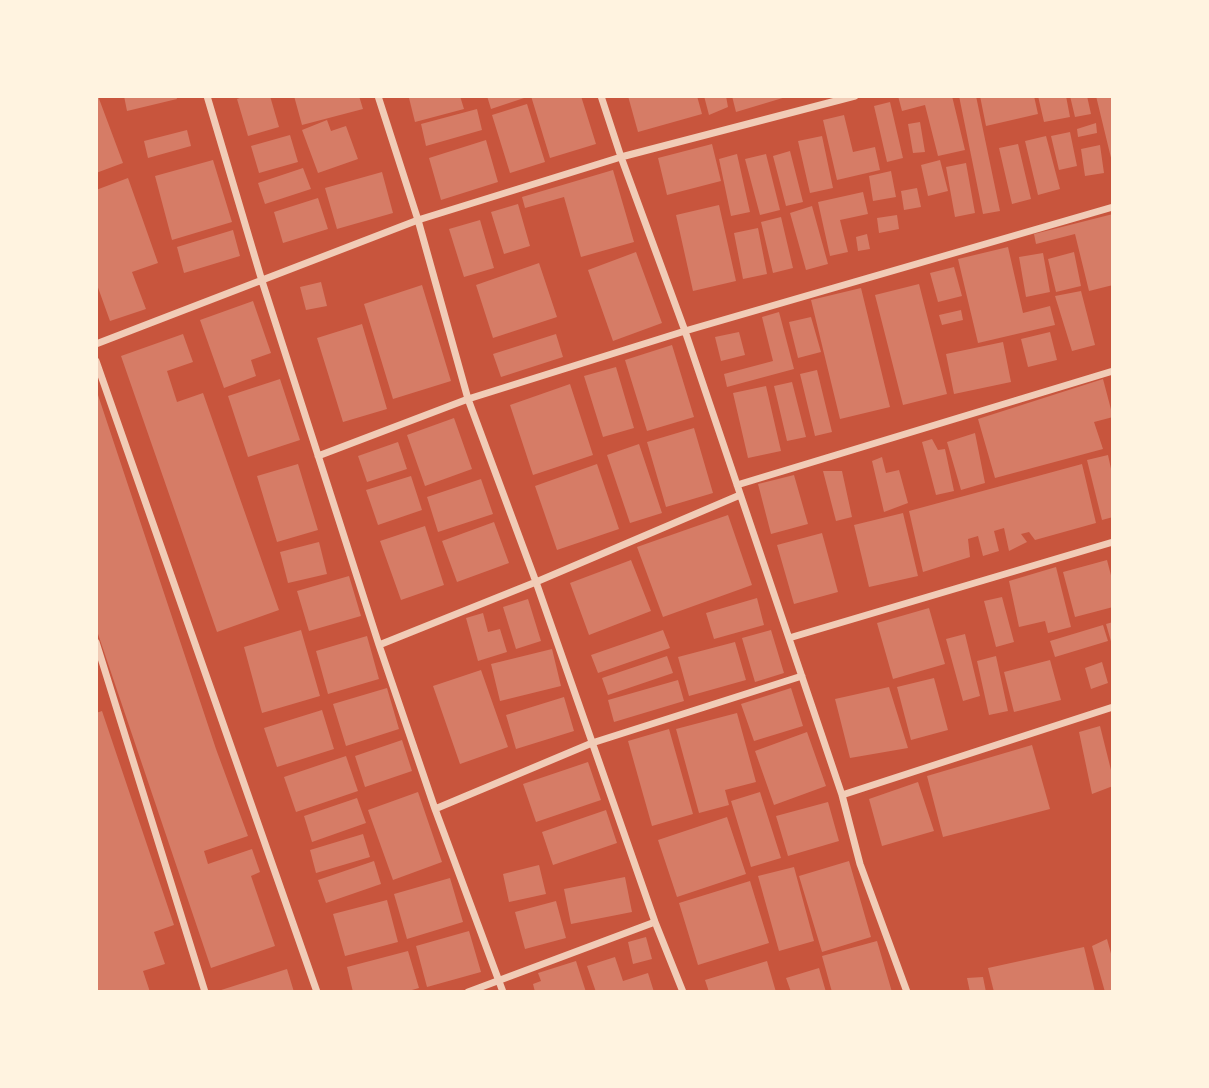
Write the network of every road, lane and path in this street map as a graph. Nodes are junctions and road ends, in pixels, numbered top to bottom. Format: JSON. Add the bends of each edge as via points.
{"nodes":[{"id":1,"x":207,"y":96,"type":"edge"},
{"id":2,"x":378,"y":96,"type":"edge"},
{"id":3,"x":601,"y":96,"type":"edge"},
{"id":4,"x":855,"y":96,"type":"edge"},
{"id":5,"x":621,"y":157,"type":"junction"},
{"id":6,"x":1113,"y":207,"type":"edge"},
{"id":7,"x":418,"y":220,"type":"junction"},
{"id":8,"x":262,"y":281,"type":"junction"},
{"id":9,"x":685,"y":331,"type":"junction"},
{"id":10,"x":96,"y":344,"type":"edge"},
{"id":11,"x":96,"y":361,"type":"edge"},
{"id":12,"x":1113,"y":371,"type":"edge"},
{"id":13,"x":468,"y":399,"type":"junction"},
{"id":14,"x":318,"y":456,"type":"junction"},
{"id":15,"x":737,"y":485,"type":"junction"},
{"id":16,"x":740,"y":495,"type":"junction"},
{"id":17,"x":1113,"y":542,"type":"edge"},
{"id":18,"x":536,"y":582,"type":"junction"},
{"id":19,"x":789,"y":638,"type":"junction"},
{"id":20,"x":96,"y":642,"type":"edge"},
{"id":21,"x":379,"y":645,"type":"junction"},
{"id":22,"x":802,"y":676,"type":"junction"},
{"id":23,"x":1113,"y":707,"type":"edge"},
{"id":24,"x":592,"y":743,"type":"junction"},
{"id":25,"x":842,"y":796,"type":"junction"},
{"id":26,"x":435,"y":809,"type":"junction"},
{"id":27,"x":655,"y":922,"type":"junction"},
{"id":28,"x":498,"y":981,"type":"junction"},
{"id":29,"x":205,"y":992,"type":"edge"},
{"id":30,"x":317,"y":992,"type":"edge"},
{"id":31,"x":468,"y":992,"type":"edge"},
{"id":32,"x":503,"y":992,"type":"edge"},
{"id":33,"x":683,"y":992,"type":"edge"},
{"id":34,"x":907,"y":992,"type":"edge"}],
"edges":[{"from":1,"to":8,"type":"street"},
{"from":2,"to":7,"type":"street"},
{"from":3,"to":5,"type":"street"},
{"from":4,"to":5,"type":"street"},
{"from":5,"to":7,"type":"street"},
{"from":5,"to":9,"type":"street"},
{"from":6,"to":9,"type":"street"},
{"from":7,"to":8,"type":"street"},
{"from":7,"to":13,"type":"street"},
{"from":8,"to":10,"type":"street"},
{"from":8,"to":14,"type":"street"},
{"from":9,"to":13,"type":"street"},
{"from":9,"to":15,"type":"street"},
{"from":11,"to":30,"type":"street"},
{"from":12,"to":15,"type":"street"},
{"from":13,"to":14,"type":"street"},
{"from":13,"to":18,"type":"street"},
{"from":14,"to":21,"type":"street"},
{"from":15,"to":16,"type":"street"},
{"from":16,"to":18,"type":"street"},
{"from":16,"to":19,"type":"street"},
{"from":17,"to":19,"type":"street"},
{"from":18,"to":21,"type":"street"},
{"from":18,"to":24,"type":"street"},
{"from":19,"to":22,"type":"street"},
{"from":20,"to":29,"type":"street"},
{"from":21,"to":26,"type":"street"},
{"from":22,"to":24,"type":"street"},
{"from":22,"to":25,"type":"street"},
{"from":23,"to":25,"type":"street"},
{"from":24,"to":26,"type":"street"},
{"from":24,"to":27,"type":"street"},
{"from":25,"to":34,"type":"street","via":[[860,864]]},
{"from":26,"to":28,"type":"street"},
{"from":27,"to":28,"type":"street"},
{"from":27,"to":33,"type":"street"},
{"from":28,"to":31,"type":"street"},
{"from":28,"to":32,"type":"street"}]}
